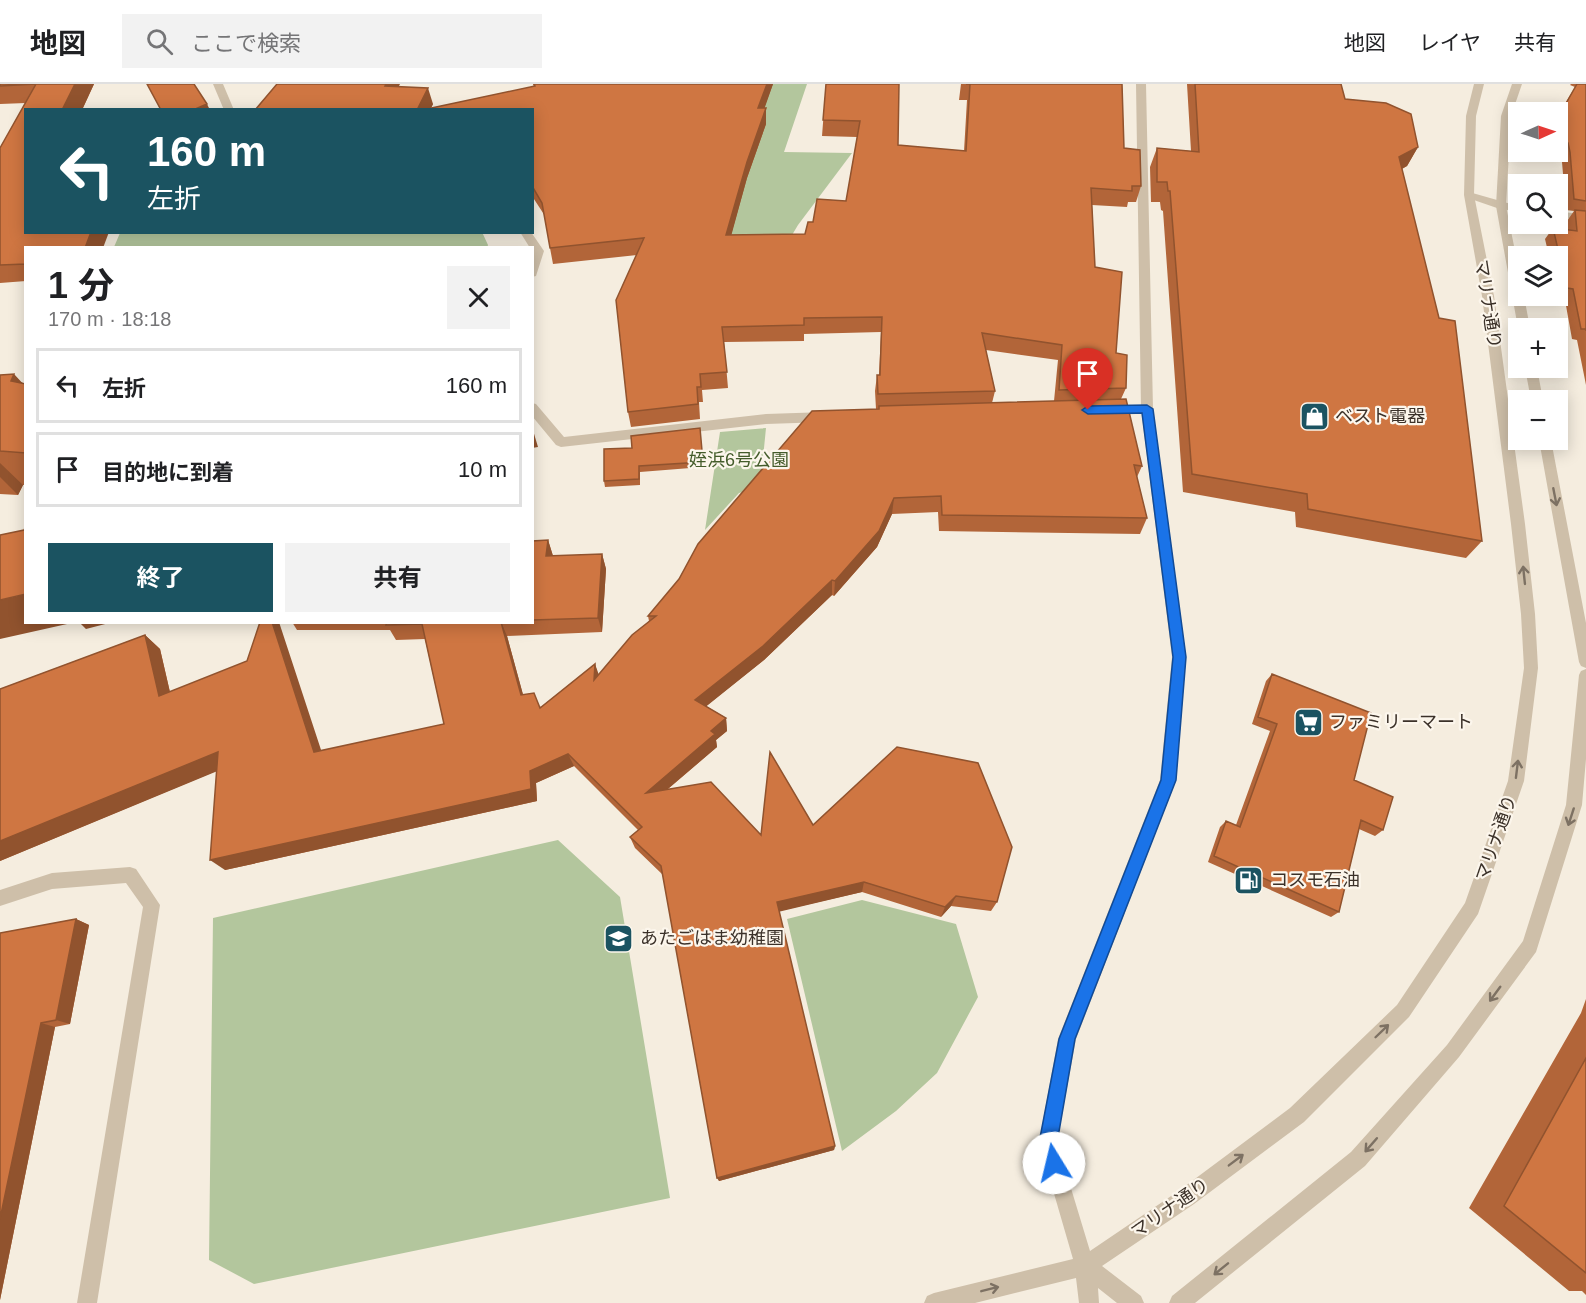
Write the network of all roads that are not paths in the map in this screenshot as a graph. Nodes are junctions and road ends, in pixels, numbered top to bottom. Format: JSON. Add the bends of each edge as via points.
{"nodes":[{"id":1,"x":218,"y":84,"type":"edge"},
{"id":2,"x":1141,"y":84,"type":"edge"},
{"id":3,"x":1479,"y":84,"type":"edge"},
{"id":4,"x":1517,"y":84,"type":"edge"},
{"id":5,"x":228,"y":108,"type":"edge"},
{"id":6,"x":1469,"y":195,"type":"junction"},
{"id":7,"x":1501,"y":206,"type":"junction"},
{"id":8,"x":1508,"y":207,"type":"edge"},
{"id":9,"x":1568,"y":216,"type":"edge"},
{"id":10,"x":1586,"y":218,"type":"edge"},
{"id":11,"x":526,"y":234,"type":"edge"},
{"id":12,"x":534,"y":266,"type":"edge"},
{"id":13,"x":1522,"y":318,"type":"edge"},
{"id":14,"x":534,"y":409,"type":"edge"},
{"id":15,"x":1147,"y":409,"type":"junction"},
{"id":16,"x":1095,"y":410,"type":"edge"},
{"id":17,"x":834,"y":417,"type":"edge"},
{"id":18,"x":1547,"y":450,"type":"edge"},
{"id":19,"x":1586,"y":662,"type":"edge"},
{"id":20,"x":1586,"y":675,"type":"edge"},
{"id":21,"x":0,"y":898,"type":"edge"},
{"id":22,"x":1085,"y":1266,"type":"junction"},
{"id":23,"x":87,"y":1303,"type":"edge"},
{"id":24,"x":933,"y":1303,"type":"edge"},
{"id":25,"x":1089,"y":1303,"type":"edge"},
{"id":26,"x":1134,"y":1303,"type":"edge"},
{"id":27,"x":1179,"y":1303,"type":"edge"}],
"edges":[{"from":1,"to":5,"type":"street"},
{"from":2,"to":15,"type":"street"},
{"from":3,"to":6,"type":"street","name":"マリナ通り","via":[[1471,117]]},
{"from":4,"to":7,"type":"street","name":"マリナ通り","via":[[1506,116]]},
{"from":6,"to":7,"type":"street"},
{"from":22,"to":6,"type":"street","name":"マリナ通り","one_way":true,"via":[[1297,1115],[1402,1011],[1472,908],[1516,781],[1531,668],[1512,478],[1488,296]]},
{"from":7,"to":8,"type":"street"},
{"from":7,"to":13,"type":"street","name":"マリナ通り"},
{"from":9,"to":10,"type":"street"},
{"from":11,"to":12,"type":"street","via":[[538,251]]},
{"from":14,"to":17,"type":"street","via":[[561,442],[766,419]]},
{"from":15,"to":16,"type":"street"},
{"from":15,"to":22,"type":"street","via":[[1179,657],[1168,780],[1067,1039],[1048,1143]]},
{"from":18,"to":19,"type":"street","one_way":true},
{"from":20,"to":27,"type":"street","one_way":true,"via":[[1574,805],[1530,946],[1453,1051],[1358,1160]]},
{"from":21,"to":23,"type":"street","via":[[52,881],[130,874],[152,905]]},
{"from":24,"to":22,"type":"street","name":"マリナ通り","one_way":true},
{"from":22,"to":25,"type":"street"},
{"from":22,"to":26,"type":"street"}]}
